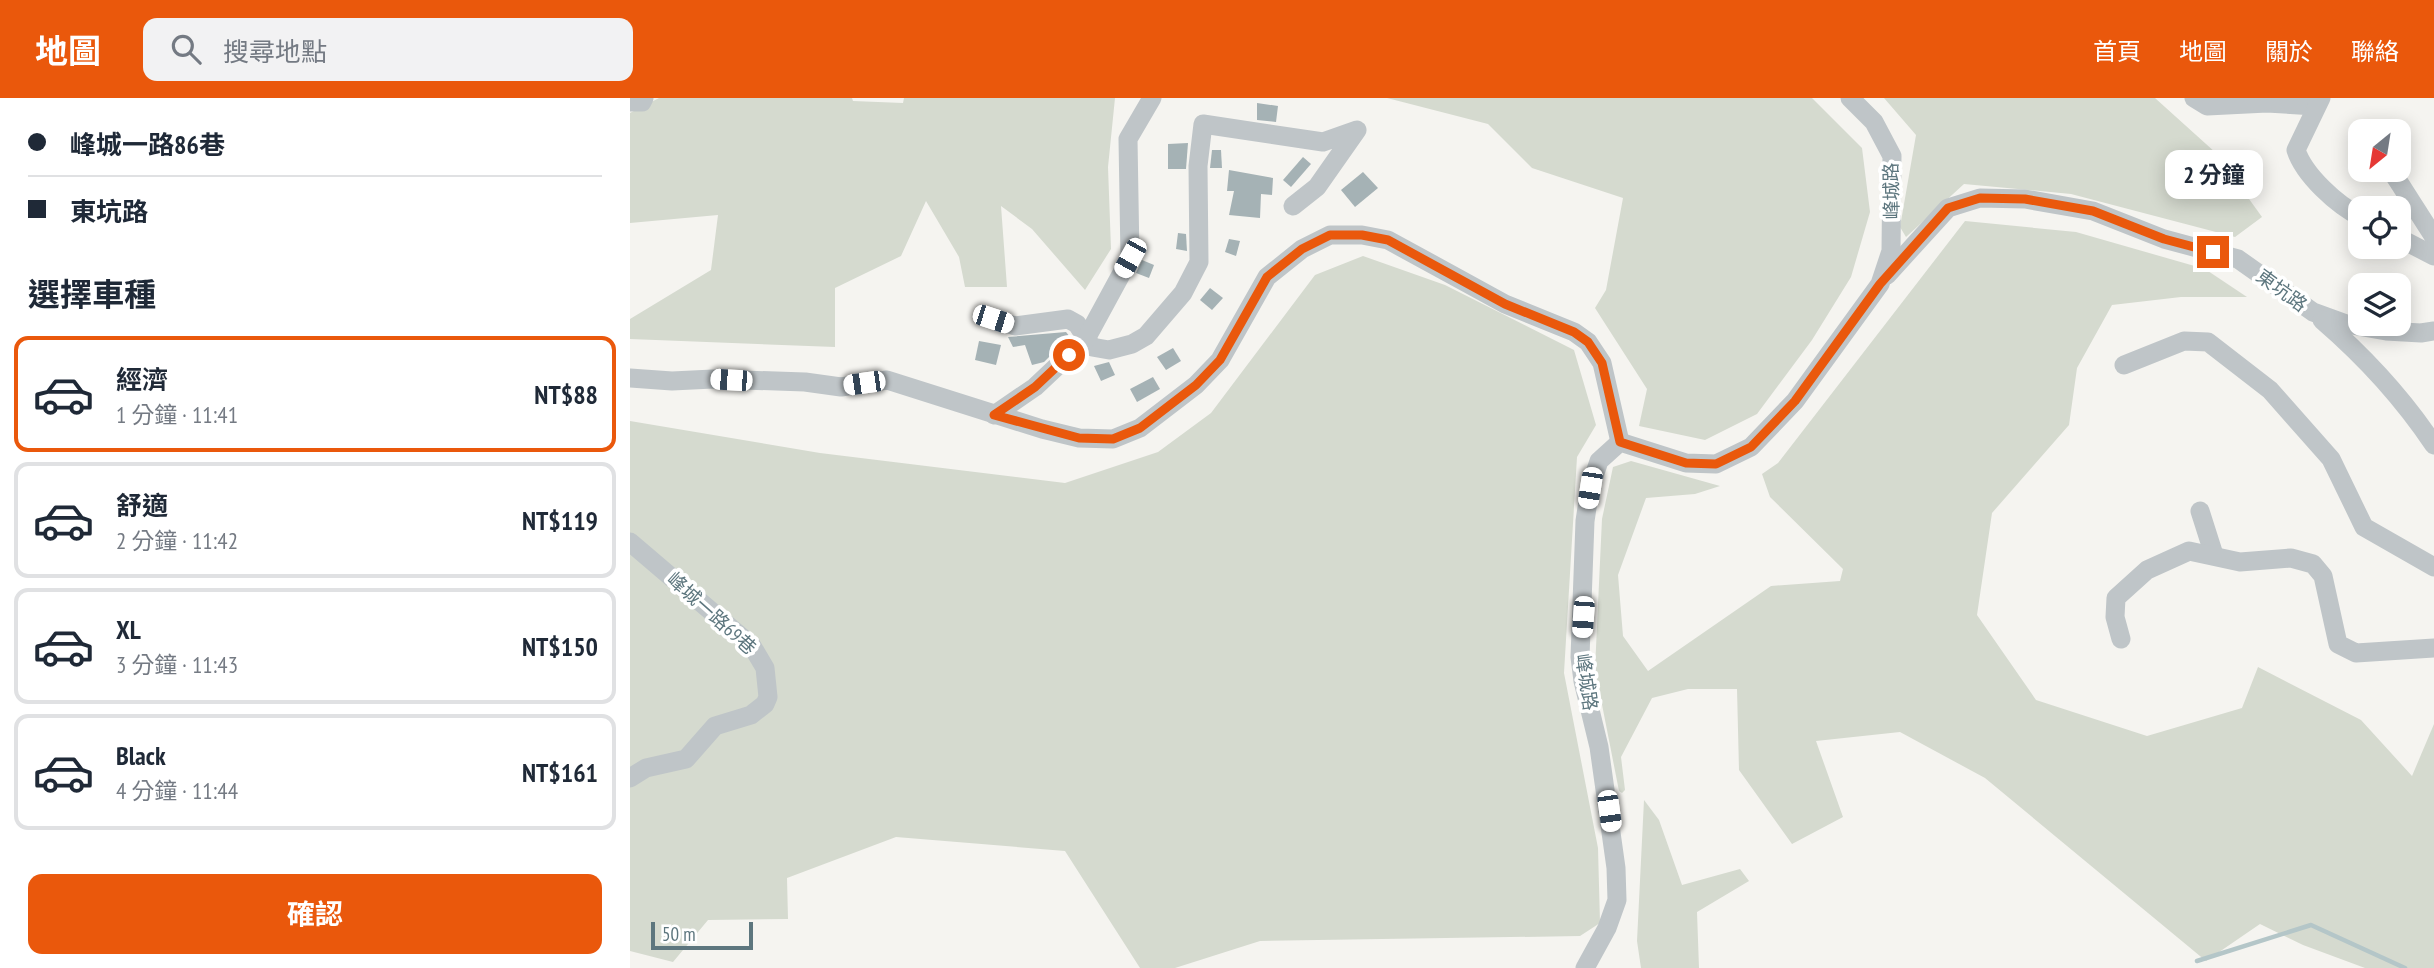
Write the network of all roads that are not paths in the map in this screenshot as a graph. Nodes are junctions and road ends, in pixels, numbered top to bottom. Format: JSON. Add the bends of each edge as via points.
{"nodes":[{"id":1,"x":644,"y":98,"type":"edge"},
{"id":2,"x":1153,"y":98,"type":"edge"},
{"id":3,"x":1850,"y":98,"type":"edge"},
{"id":4,"x":2194,"y":98,"type":"edge"},
{"id":5,"x":630,"y":102,"type":"edge"},
{"id":6,"x":2318,"y":102,"type":"edge"},
{"id":7,"x":2399,"y":182,"type":"edge"},
{"id":8,"x":1293,"y":206,"type":"dead end"},
{"id":9,"x":2348,"y":209,"type":"edge"},
{"id":10,"x":2434,"y":237,"type":"edge"},
{"id":11,"x":2411,"y":244,"type":"edge"},
{"id":12,"x":2434,"y":256,"type":"edge"},
{"id":13,"x":1880,"y":284,"type":"junction"},
{"id":14,"x":2313,"y":312,"type":"junction"},
{"id":15,"x":993,"y":319,"type":"dead end"},
{"id":16,"x":2434,"y":331,"type":"edge"},
{"id":17,"x":1086,"y":339,"type":"junction"},
{"id":18,"x":2124,"y":365,"type":"dead end"},
{"id":19,"x":630,"y":377,"type":"edge"},
{"id":20,"x":994,"y":415,"type":"junction"},
{"id":21,"x":1620,"y":442,"type":"junction"},
{"id":22,"x":2434,"y":445,"type":"edge"},
{"id":23,"x":2200,"y":512,"type":"dead end"},
{"id":24,"x":630,"y":542,"type":"edge"},
{"id":25,"x":2214,"y":555,"type":"junction"},
{"id":26,"x":2434,"y":567,"type":"edge"},
{"id":27,"x":2121,"y":639,"type":"dead end"},
{"id":28,"x":2434,"y":649,"type":"edge"},
{"id":29,"x":630,"y":778,"type":"edge"},
{"id":30,"x":1585,"y":968,"type":"edge"}],
"edges":[{"from":1,"to":5,"type":"street"},
{"from":2,"to":17,"type":"street","via":[[1128,139],[1130,258]]},
{"from":3,"to":13,"type":"street","name":"峰城路","via":[[1874,122],[1892,156],[1891,251]]},
{"from":4,"to":6,"type":"street","via":[[2207,106]]},
{"from":6,"to":9,"type":"street","via":[[2296,150],[2300,161]]},
{"from":7,"to":10,"type":"street"},
{"from":8,"to":17,"type":"street","via":[[1317,187],[1357,130],[1323,142],[1203,124],[1198,166],[1199,262],[1183,293],[1146,336],[1132,344],[1109,351],[1092,347]]},
{"from":11,"to":12,"type":"street"},
{"from":13,"to":14,"type":"street","name":"東坑路","via":[[1948,208],[1980,198],[2025,199],[2093,211],[2164,239],[2238,259]]},
{"from":13,"to":21,"type":"street","name":"峰城路","via":[[1795,401],[1751,447],[1716,464],[1686,463]]},
{"from":14,"to":16,"type":"street","name":"東坑路","via":[[2386,331]]},
{"from":14,"to":22,"type":"street","via":[[2363,355],[2406,403]]},
{"from":15,"to":17,"type":"street","via":[[1015,326],[1068,319]]},
{"from":17,"to":20,"type":"street","via":[[1035,387]]},
{"from":18,"to":26,"type":"street","via":[[2184,341],[2207,342],[2270,390],[2331,459],[2364,527]]},
{"from":19,"to":20,"type":"street","via":[[841,387],[887,380]]},
{"from":20,"to":21,"type":"street","via":[[1079,438],[1113,439],[1140,428],[1196,385],[1220,360],[1267,277],[1302,249],[1330,235],[1362,235],[1388,240],[1505,304],[1588,342],[1602,363]]},
{"from":21,"to":30,"type":"street","name":"峰城路","via":[[1599,461],[1585,521],[1580,657],[1599,747],[1617,900]]},
{"from":23,"to":25,"type":"street"},
{"from":24,"to":29,"type":"street","name":"峰城一路69巷","via":[[752,646],[765,668],[768,697],[759,711],[715,726],[687,760],[640,770]]},
{"from":25,"to":27,"type":"street","via":[[2189,551],[2147,570],[2130,585],[2116,598]]},
{"from":25,"to":28,"type":"street","via":[[2240,562],[2291,558],[2312,564],[2323,576],[2338,643],[2356,653]]}]}
